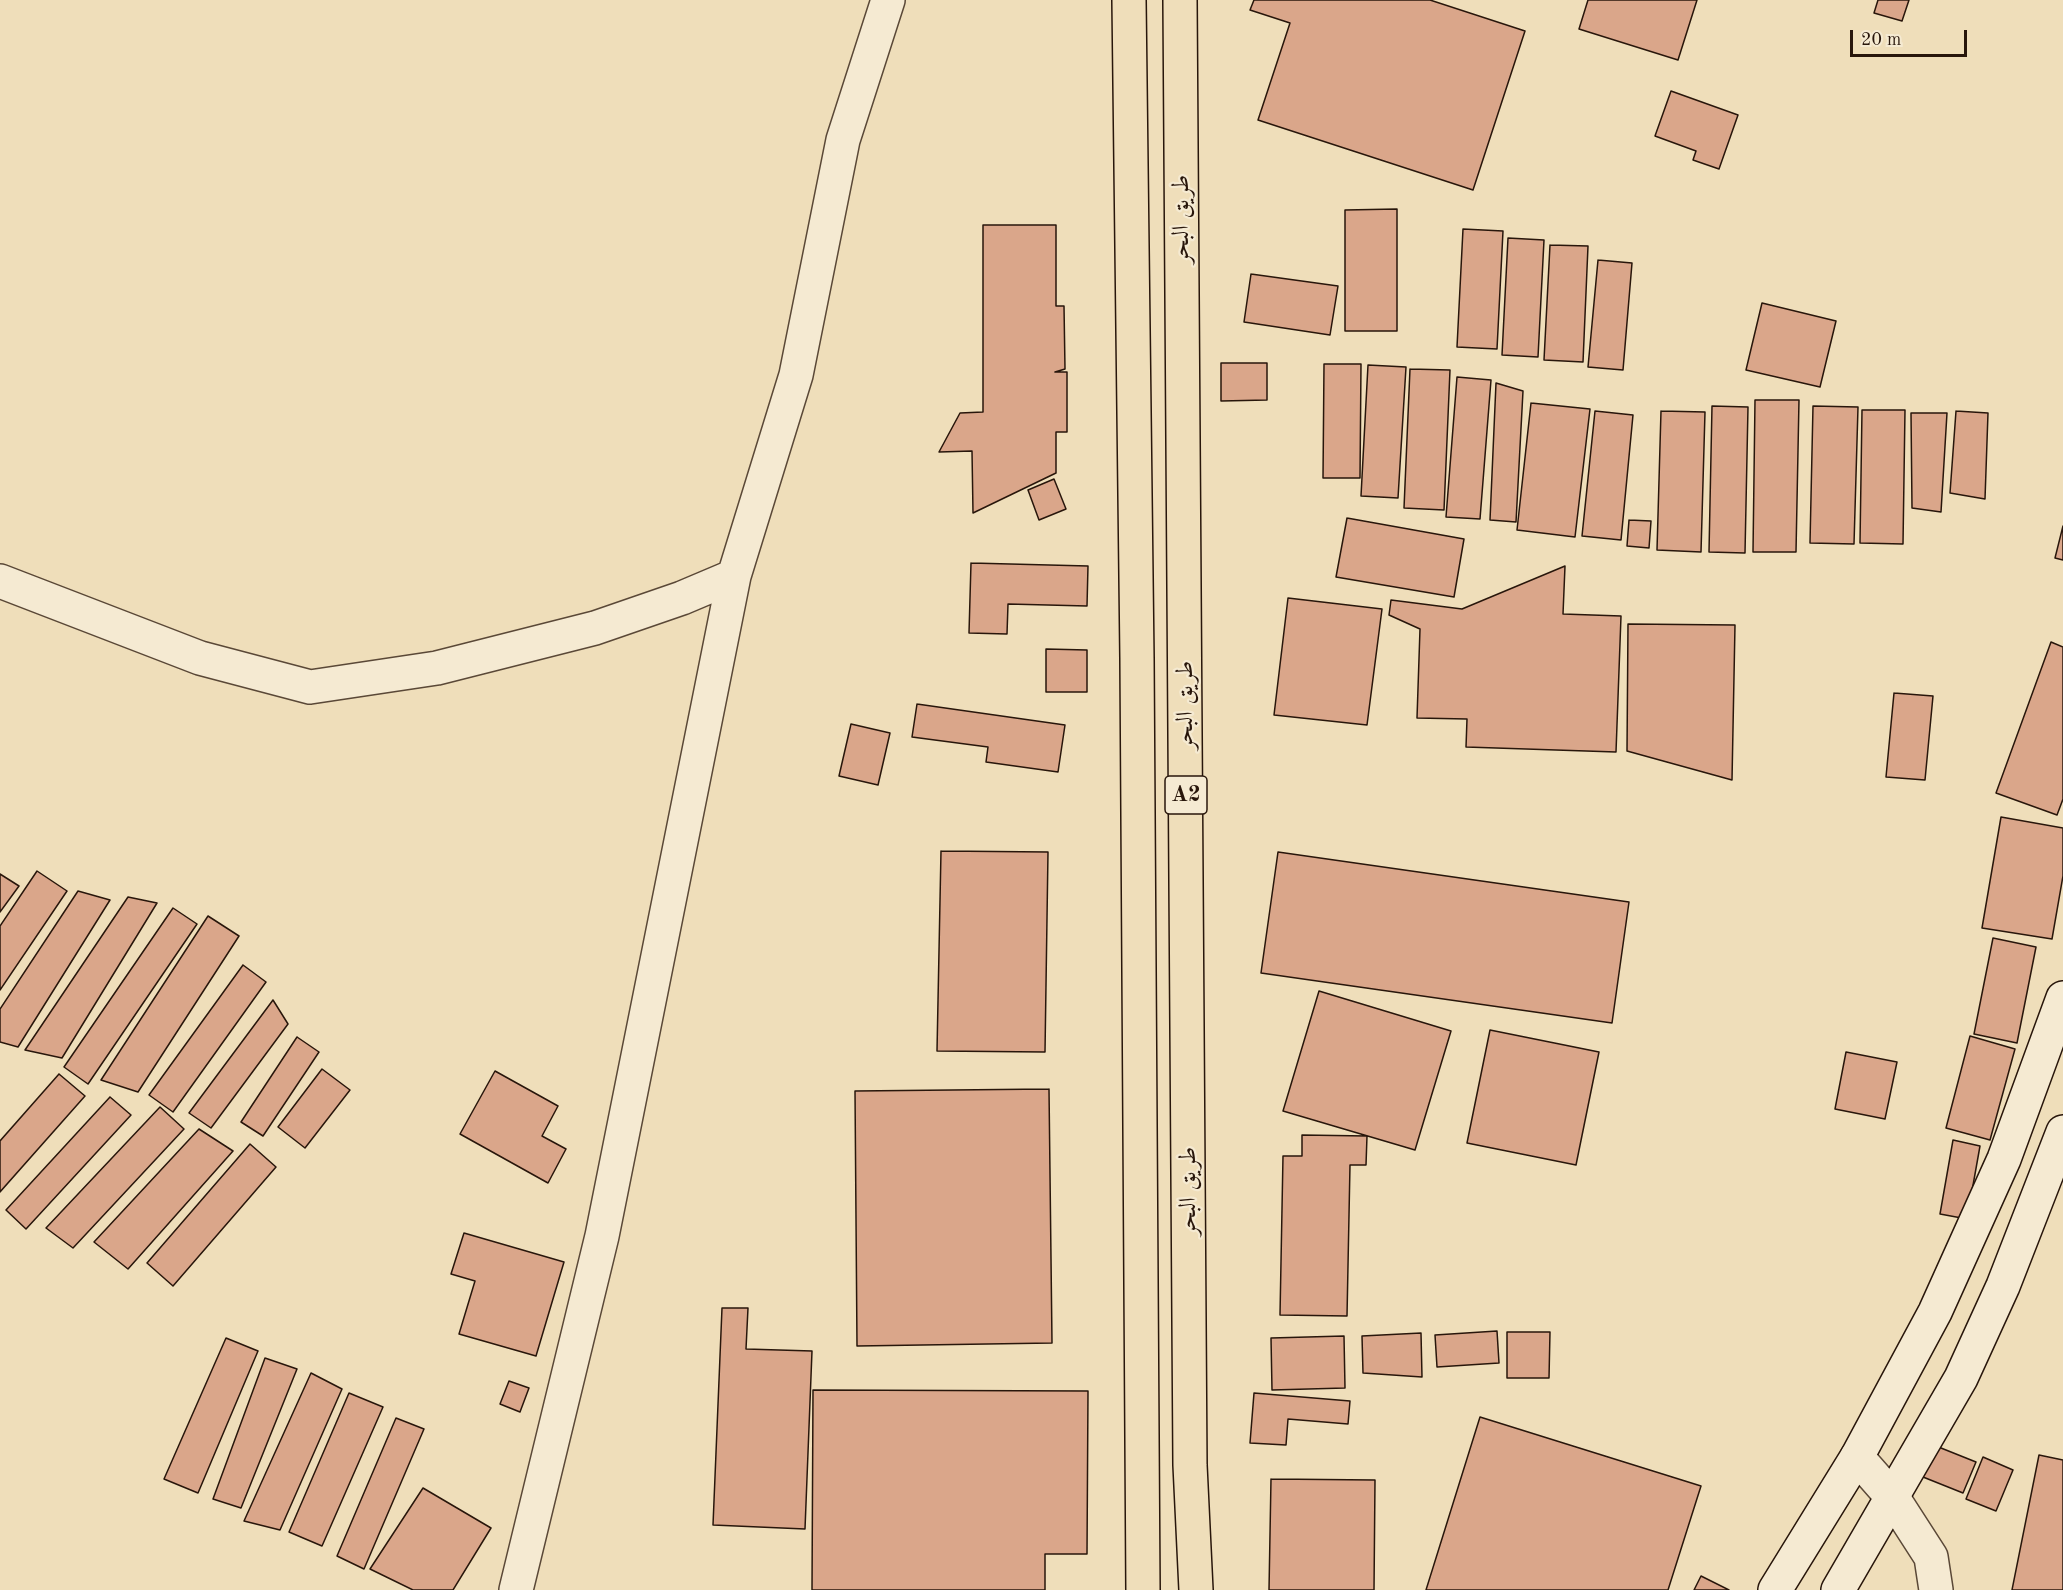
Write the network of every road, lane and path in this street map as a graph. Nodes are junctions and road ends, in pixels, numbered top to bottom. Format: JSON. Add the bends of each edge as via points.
{"nodes":[{"id":1,"x":888,"y":0,"type":"edge"},
{"id":2,"x":1129,"y":0,"type":"edge"},
{"id":3,"x":1180,"y":0,"type":"edge"},
{"id":4,"x":1136,"y":550,"type":"junction"},
{"id":5,"x":1185,"y":552,"type":"junction"},
{"id":6,"x":734,"y":576,"type":"junction"},
{"id":7,"x":0,"y":581,"type":"edge"},
{"id":8,"x":2063,"y":998,"type":"edge"},
{"id":9,"x":2063,"y":1132,"type":"edge"},
{"id":10,"x":1955,"y":1268,"type":"junction"},
{"id":11,"x":2003,"y":1286,"type":"junction"},
{"id":12,"x":1857,"y":1457,"type":"junction"},
{"id":13,"x":1893,"y":1498,"type":"junction"},
{"id":14,"x":516,"y":1590,"type":"edge"},
{"id":15,"x":1143,"y":1590,"type":"edge"},
{"id":16,"x":1196,"y":1590,"type":"edge"},
{"id":17,"x":1775,"y":1590,"type":"edge"},
{"id":18,"x":1838,"y":1590,"type":"edge"},
{"id":19,"x":1936,"y":1590,"type":"edge"}],
"edges":[{"from":1,"to":6,"type":"street","via":[[843,140],[796,375]]},
{"from":2,"to":4,"type":"highway","name":"طريق البحر","number":"A2"},
{"from":3,"to":5,"type":"highway","name":"طريق البحر","number":"A2"},
{"from":4,"to":5,"type":"highway"},
{"from":4,"to":15,"type":"highway","name":"طريق البحر","number":"A2"},
{"from":5,"to":16,"type":"highway","name":"طريق البحر","number":"A2","via":[[1190,1465]]},
{"from":6,"to":7,"type":"street","via":[[595,628],[437,668],[310,687],[200,658]]},
{"from":6,"to":14,"type":"street","via":[[602,1236]]},
{"from":8,"to":10,"type":"street","via":[[2004,1159]]},
{"from":9,"to":11,"type":"street"},
{"from":10,"to":11,"type":"street"},
{"from":10,"to":12,"type":"street"},
{"from":11,"to":13,"type":"street","via":[[1961,1378]]},
{"from":12,"to":13,"type":"street"},
{"from":12,"to":17,"type":"street"},
{"from":13,"to":18,"type":"street"},
{"from":13,"to":19,"type":"street","via":[[1930,1557]]}]}
